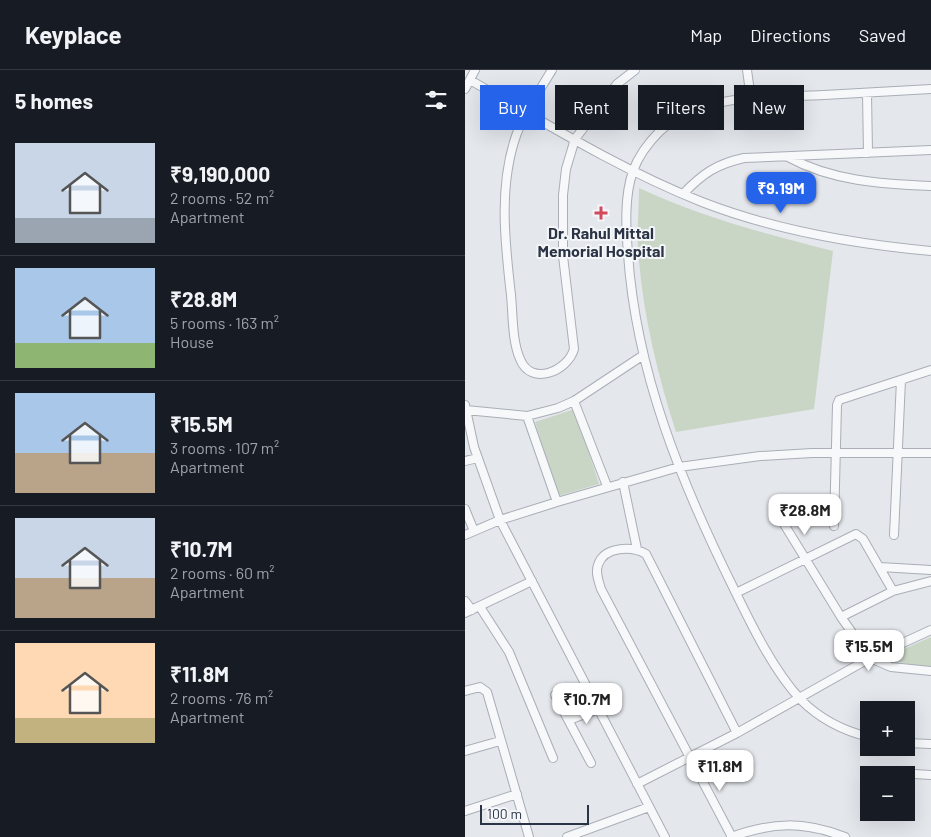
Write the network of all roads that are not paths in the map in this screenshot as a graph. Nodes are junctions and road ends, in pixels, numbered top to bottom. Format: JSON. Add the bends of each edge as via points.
{"nodes":[{"id":1,"x":475,"y":70,"type":"edge"},
{"id":2,"x":552,"y":70,"type":"edge"},
{"id":3,"x":635,"y":70,"type":"edge"},
{"id":4,"x":747,"y":70,"type":"edge"},
{"id":5,"x":469,"y":80,"type":"junction"},
{"id":6,"x":543,"y":85,"type":"edge"},
{"id":7,"x":749,"y":85,"type":"edge"},
{"id":8,"x":480,"y":86,"type":"edge"},
{"id":9,"x":465,"y":89,"type":"edge"},
{"id":10,"x":931,"y":89,"type":"edge"},
{"id":11,"x":867,"y":93,"type":"junction"},
{"id":12,"x":804,"y":96,"type":"edge"},
{"id":13,"x":734,"y":101,"type":"edge"},
{"id":14,"x":545,"y":122,"type":"edge"},
{"id":15,"x":520,"y":130,"type":"edge"},
{"id":16,"x":575,"y":139,"type":"junction"},
{"id":17,"x":931,"y":150,"type":"edge"},
{"id":18,"x":868,"y":153,"type":"junction"},
{"id":19,"x":787,"y":156,"type":"junction"},
{"id":20,"x":633,"y":171,"type":"junction"},
{"id":21,"x":931,"y":186,"type":"edge"},
{"id":22,"x":683,"y":194,"type":"junction"},
{"id":23,"x":931,"y":251,"type":"edge"},
{"id":24,"x":642,"y":356,"type":"junction"},
{"id":25,"x":931,"y":370,"type":"edge"},
{"id":26,"x":901,"y":380,"type":"junction"},
{"id":27,"x":574,"y":401,"type":"junction"},
{"id":28,"x":465,"y":407,"type":"edge"},
{"id":29,"x":527,"y":416,"type":"junction"},
{"id":30,"x":836,"y":452,"type":"junction"},
{"id":31,"x":896,"y":452,"type":"junction"},
{"id":32,"x":931,"y":453,"type":"edge"},
{"id":33,"x":478,"y":458,"type":"junction"},
{"id":34,"x":465,"y":461,"type":"edge"},
{"id":35,"x":679,"y":467,"type":"junction"},
{"id":36,"x":623,"y":482,"type":"junction"},
{"id":37,"x":607,"y":486,"type":"junction"},
{"id":38,"x":557,"y":502,"type":"junction"},
{"id":39,"x":465,"y":509,"type":"edge"},
{"id":40,"x":500,"y":520,"type":"junction"},
{"id":41,"x":784,"y":524,"type":"dead end"},
{"id":42,"x":834,"y":526,"type":"dead end"},
{"id":43,"x":473,"y":531,"type":"junction"},
{"id":44,"x":894,"y":534,"type":"dead end"},
{"id":45,"x":465,"y":535,"type":"edge"},
{"id":46,"x":637,"y":549,"type":"junction"},
{"id":47,"x":806,"y":560,"type":"junction"},
{"id":48,"x":879,"y":567,"type":"junction"},
{"id":49,"x":931,"y":570,"type":"edge"},
{"id":50,"x":532,"y":581,"type":"junction"},
{"id":51,"x":931,"y":581,"type":"edge"},
{"id":52,"x":893,"y":591,"type":"junction"},
{"id":53,"x":736,"y":593,"type":"junction"},
{"id":54,"x":465,"y":601,"type":"edge"},
{"id":55,"x":480,"y":606,"type":"junction"},
{"id":56,"x":469,"y":611,"type":"edge"},
{"id":57,"x":841,"y":617,"type":"junction"},
{"id":58,"x":931,"y":630,"type":"edge"},
{"id":59,"x":870,"y":658,"type":"junction"},
{"id":60,"x":931,"y":671,"type":"edge"},
{"id":61,"x":465,"y":691,"type":"edge"},
{"id":62,"x":555,"y":695,"type":"dead end"},
{"id":63,"x":800,"y":698,"type":"junction"},
{"id":64,"x":598,"y":709,"type":"junction"},
{"id":65,"x":569,"y":720,"type":"junction"},
{"id":66,"x":737,"y":733,"type":"junction"},
{"id":67,"x":860,"y":734,"type":"edge"},
{"id":68,"x":500,"y":741,"type":"junction"},
{"id":69,"x":915,"y":743,"type":"edge"},
{"id":70,"x":931,"y":744,"type":"edge"},
{"id":71,"x":465,"y":751,"type":"edge"},
{"id":72,"x":553,"y":758,"type":"dead end"},
{"id":73,"x":689,"y":758,"type":"junction"},
{"id":74,"x":591,"y":763,"type":"dead end"},
{"id":75,"x":915,"y":774,"type":"edge"},
{"id":76,"x":931,"y":775,"type":"edge"},
{"id":77,"x":637,"y":784,"type":"junction"},
{"id":78,"x":517,"y":794,"type":"junction"},
{"id":79,"x":649,"y":807,"type":"junction"},
{"id":80,"x":465,"y":811,"type":"edge"},
{"id":81,"x":529,"y":837,"type":"edge"},
{"id":82,"x":567,"y":837,"type":"edge"},
{"id":83,"x":665,"y":837,"type":"edge"},
{"id":84,"x":731,"y":837,"type":"edge"},
{"id":85,"x":845,"y":837,"type":"edge"}],
"edges":[{"from":1,"to":5,"type":"street"},
{"from":2,"to":6,"type":"street"},
{"from":3,"to":16,"type":"street","via":[[617,84]]},
{"from":4,"to":7,"type":"street"},
{"from":5,"to":8,"type":"street"},
{"from":5,"to":9,"type":"street"},
{"from":10,"to":11,"type":"street"},
{"from":11,"to":12,"type":"street"},
{"from":11,"to":18,"type":"street"},
{"from":13,"to":20,"type":"street","via":[[709,105],[684,114],[661,130],[645,147]]},
{"from":14,"to":16,"type":"street"},
{"from":15,"to":16,"type":"street","via":[[507,184],[505,228],[517,349],[531,372],[555,371],[566,365],[574,349],[563,256],[562,213],[564,180]]},
{"from":16,"to":20,"type":"street"},
{"from":17,"to":18,"type":"street"},
{"from":18,"to":19,"type":"street"},
{"from":19,"to":21,"type":"street","via":[[807,168],[824,173],[863,181]]},
{"from":19,"to":22,"type":"street","via":[[744,158],[721,163]]},
{"from":20,"to":22,"type":"street"},
{"from":20,"to":24,"type":"street","via":[[628,199],[629,279]]},
{"from":22,"to":23,"type":"street","via":[[723,210],[794,229],[848,241]]},
{"from":24,"to":27,"type":"street"},
{"from":24,"to":35,"type":"street"},
{"from":25,"to":26,"type":"street"},
{"from":26,"to":30,"type":"street","via":[[839,400]]},
{"from":26,"to":31,"type":"street"},
{"from":27,"to":29,"type":"street"},
{"from":27,"to":37,"type":"street"},
{"from":28,"to":29,"type":"street"},
{"from":28,"to":33,"type":"street"},
{"from":29,"to":38,"type":"street"},
{"from":30,"to":31,"type":"street"},
{"from":30,"to":35,"type":"street","via":[[760,456]]},
{"from":30,"to":42,"type":"street"},
{"from":31,"to":32,"type":"street"},
{"from":31,"to":44,"type":"street"},
{"from":33,"to":34,"type":"street"},
{"from":33,"to":40,"type":"street"},
{"from":35,"to":36,"type":"street"},
{"from":35,"to":53,"type":"street","via":[[701,522]]},
{"from":36,"to":37,"type":"street"},
{"from":36,"to":46,"type":"street"},
{"from":37,"to":38,"type":"street"},
{"from":38,"to":40,"type":"street"},
{"from":39,"to":43,"type":"street"},
{"from":40,"to":43,"type":"street"},
{"from":40,"to":50,"type":"street"},
{"from":41,"to":47,"type":"street"},
{"from":43,"to":45,"type":"street"},
{"from":46,"to":66,"type":"street","via":[[646,554],[653,564]]},
{"from":46,"to":73,"type":"street","via":[[614,551],[604,556],[598,565],[597,576]]},
{"from":47,"to":48,"type":"street","via":[[856,534],[863,539]]},
{"from":47,"to":53,"type":"street"},
{"from":47,"to":57,"type":"street"},
{"from":48,"to":49,"type":"street"},
{"from":48,"to":52,"type":"street"},
{"from":50,"to":55,"type":"street"},
{"from":50,"to":64,"type":"street"},
{"from":51,"to":52,"type":"street"},
{"from":52,"to":57,"type":"street"},
{"from":53,"to":63,"type":"street","via":[[785,680]]},
{"from":54,"to":56,"type":"street"},
{"from":55,"to":56,"type":"street"},
{"from":55,"to":72,"type":"street","via":[[507,647]]},
{"from":57,"to":59,"type":"street"},
{"from":58,"to":59,"type":"street"},
{"from":59,"to":60,"type":"street","via":[[891,667]]},
{"from":59,"to":63,"type":"street"},
{"from":61,"to":68,"type":"street","via":[[480,687],[487,692]]},
{"from":62,"to":65,"type":"street"},
{"from":63,"to":66,"type":"street"},
{"from":63,"to":67,"type":"street","via":[[813,711],[840,727]]},
{"from":64,"to":65,"type":"street"},
{"from":64,"to":77,"type":"street"},
{"from":65,"to":74,"type":"street"},
{"from":66,"to":73,"type":"street"},
{"from":68,"to":71,"type":"street"},
{"from":68,"to":78,"type":"street"},
{"from":69,"to":70,"type":"street"},
{"from":73,"to":77,"type":"street"},
{"from":73,"to":84,"type":"street"},
{"from":75,"to":76,"type":"street"},
{"from":77,"to":79,"type":"street"},
{"from":78,"to":80,"type":"street"},
{"from":78,"to":81,"type":"street"},
{"from":79,"to":82,"type":"street"},
{"from":79,"to":83,"type":"street"},
{"from":84,"to":85,"type":"street","via":[[781,824]]}]}
